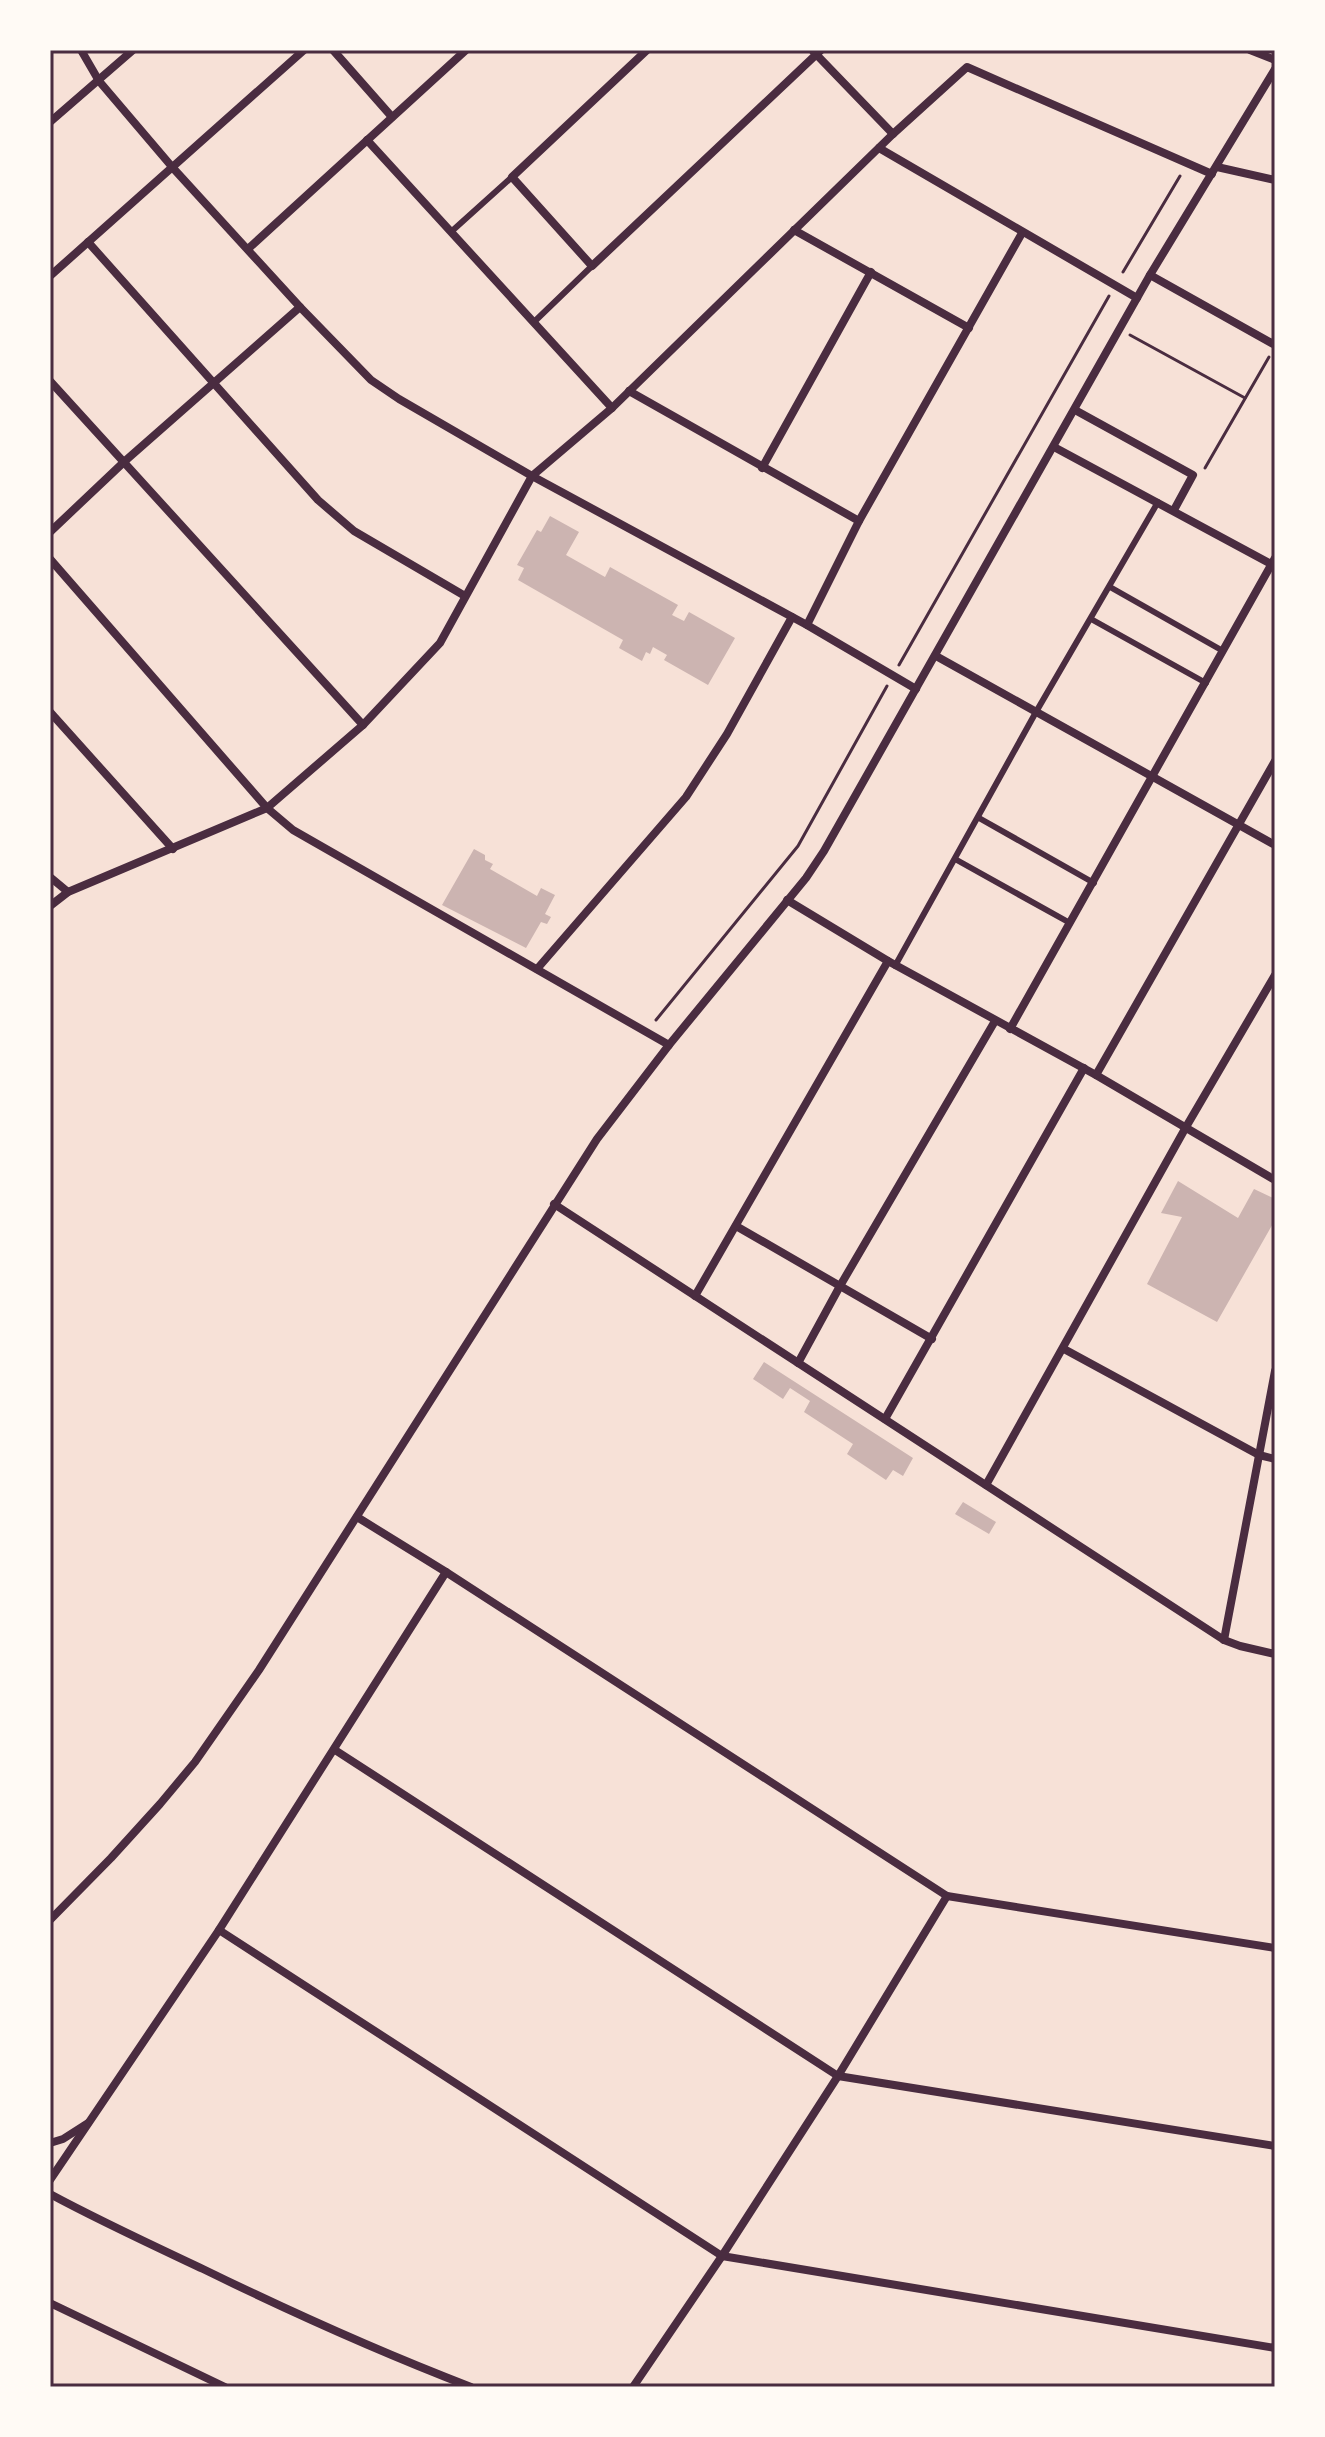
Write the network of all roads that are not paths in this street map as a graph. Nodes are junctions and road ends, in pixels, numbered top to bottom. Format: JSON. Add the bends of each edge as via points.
{"nodes":[{"id":1,"x":81,"y":50,"type":"edge"},
{"id":2,"x":133,"y":50,"type":"edge"},
{"id":3,"x":304,"y":50,"type":"edge"},
{"id":4,"x":333,"y":50,"type":"edge"},
{"id":5,"x":466,"y":50,"type":"edge"},
{"id":6,"x":647,"y":50,"type":"edge"},
{"id":7,"x":1250,"y":50,"type":"edge"},
{"id":8,"x":816,"y":51,"type":"edge"},
{"id":9,"x":1275,"y":60,"type":"edge"},
{"id":10,"x":1275,"y":69,"type":"edge"},
{"id":11,"x":99,"y":81,"type":"junction"},
{"id":12,"x":392,"y":117,"type":"junction"},
{"id":13,"x":50,"y":122,"type":"edge"},
{"id":14,"x":893,"y":134,"type":"junction"},
{"id":15,"x":367,"y":140,"type":"junction"},
{"id":16,"x":879,"y":148,"type":"junction"},
{"id":17,"x":173,"y":168,"type":"junction"},
{"id":18,"x":1214,"y":170,"type":"junction"},
{"id":19,"x":512,"y":177,"type":"junction"},
{"id":20,"x":1275,"y":180,"type":"edge"},
{"id":21,"x":794,"y":230,"type":"junction"},
{"id":22,"x":452,"y":231,"type":"junction"},
{"id":23,"x":1022,"y":233,"type":"junction"},
{"id":24,"x":88,"y":242,"type":"junction"},
{"id":25,"x":248,"y":249,"type":"junction"},
{"id":26,"x":592,"y":266,"type":"junction"},
{"id":27,"x":871,"y":272,"type":"junction"},
{"id":28,"x":1150,"y":275,"type":"junction"},
{"id":29,"x":50,"y":276,"type":"edge"},
{"id":30,"x":1137,"y":298,"type":"junction"},
{"id":31,"x":300,"y":307,"type":"junction"},
{"id":32,"x":534,"y":322,"type":"junction"},
{"id":33,"x":969,"y":328,"type":"junction"},
{"id":34,"x":1273,"y":349,"type":"edge"},
{"id":35,"x":50,"y":381,"type":"edge"},
{"id":36,"x":214,"y":382,"type":"junction"},
{"id":37,"x":629,"y":391,"type":"junction"},
{"id":38,"x":612,"y":408,"type":"junction"},
{"id":39,"x":1075,"y":410,"type":"junction"},
{"id":40,"x":1054,"y":447,"type":"junction"},
{"id":41,"x":125,"y":461,"type":"junction"},
{"id":42,"x":762,"y":468,"type":"junction"},
{"id":43,"x":532,"y":476,"type":"junction"},
{"id":44,"x":1158,"y":502,"type":"junction"},
{"id":45,"x":1174,"y":510,"type":"junction"},
{"id":46,"x":859,"y":521,"type":"junction"},
{"id":47,"x":50,"y":532,"type":"edge"},
{"id":48,"x":50,"y":559,"type":"edge"},
{"id":49,"x":1273,"y":561,"type":"edge"},
{"id":50,"x":1110,"y":587,"type":"junction"},
{"id":51,"x":465,"y":596,"type":"junction"},
{"id":52,"x":792,"y":617,"type":"junction"},
{"id":53,"x":1091,"y":619,"type":"junction"},
{"id":54,"x":807,"y":625,"type":"junction"},
{"id":55,"x":1223,"y":651,"type":"junction"},
{"id":56,"x":936,"y":656,"type":"junction"},
{"id":57,"x":1206,"y":683,"type":"junction"},
{"id":58,"x":916,"y":689,"type":"junction"},
{"id":59,"x":50,"y":712,"type":"edge"},
{"id":60,"x":1036,"y":712,"type":"junction"},
{"id":61,"x":363,"y":725,"type":"junction"},
{"id":62,"x":1275,"y":761,"type":"edge"},
{"id":63,"x":1153,"y":777,"type":"junction"},
{"id":64,"x":267,"y":808,"type":"junction"},
{"id":65,"x":979,"y":818,"type":"junction"},
{"id":66,"x":1240,"y":825,"type":"junction"},
{"id":67,"x":1275,"y":845,"type":"edge"},
{"id":68,"x":173,"y":849,"type":"junction"},
{"id":69,"x":955,"y":859,"type":"junction"},
{"id":70,"x":50,"y":877,"type":"edge"},
{"id":71,"x":1094,"y":883,"type":"junction"},
{"id":72,"x":68,"y":892,"type":"junction"},
{"id":73,"x":787,"y":900,"type":"junction"},
{"id":74,"x":50,"y":906,"type":"edge"},
{"id":75,"x":1070,"y":923,"type":"junction"},
{"id":76,"x":892,"y":963,"type":"junction"},
{"id":77,"x":537,"y":969,"type":"junction"},
{"id":78,"x":1275,"y":975,"type":"edge"},
{"id":79,"x":995,"y":1021,"type":"junction"},
{"id":80,"x":1010,"y":1029,"type":"junction"},
{"id":81,"x":669,"y":1045,"type":"junction"},
{"id":82,"x":1084,"y":1068,"type":"junction"},
{"id":83,"x":1096,"y":1075,"type":"junction"},
{"id":84,"x":1186,"y":1127,"type":"junction"},
{"id":85,"x":1275,"y":1180,"type":"edge"},
{"id":86,"x":554,"y":1204,"type":"junction"},
{"id":87,"x":736,"y":1226,"type":"junction"},
{"id":88,"x":840,"y":1286,"type":"junction"},
{"id":89,"x":695,"y":1296,"type":"junction"},
{"id":90,"x":932,"y":1339,"type":"junction"},
{"id":91,"x":1064,"y":1349,"type":"junction"},
{"id":92,"x":798,"y":1363,"type":"junction"},
{"id":93,"x":1275,"y":1371,"type":"edge"},
{"id":94,"x":885,"y":1419,"type":"junction"},
{"id":95,"x":1259,"y":1455,"type":"junction"},
{"id":96,"x":1275,"y":1459,"type":"edge"},
{"id":97,"x":986,"y":1485,"type":"junction"},
{"id":98,"x":357,"y":1517,"type":"junction"},
{"id":99,"x":446,"y":1572,"type":"junction"},
{"id":100,"x":1224,"y":1640,"type":"junction"},
{"id":101,"x":1275,"y":1654,"type":"edge"},
{"id":102,"x":335,"y":1750,"type":"junction"},
{"id":103,"x":947,"y":1896,"type":"junction"},
{"id":104,"x":50,"y":1920,"type":"edge"},
{"id":105,"x":219,"y":1930,"type":"junction"},
{"id":106,"x":1275,"y":1948,"type":"edge"},
{"id":107,"x":838,"y":2076,"type":"junction"},
{"id":108,"x":92,"y":2121,"type":"junction"},
{"id":109,"x":50,"y":2143,"type":"edge"},
{"id":110,"x":1275,"y":2146,"type":"edge"},
{"id":111,"x":50,"y":2180,"type":"edge"},
{"id":112,"x":50,"y":2194,"type":"edge"},
{"id":113,"x":722,"y":2256,"type":"junction"},
{"id":114,"x":50,"y":2303,"type":"edge"},
{"id":115,"x":1275,"y":2348,"type":"edge"},
{"id":116,"x":225,"y":2387,"type":"edge"},
{"id":117,"x":471,"y":2387,"type":"edge"},
{"id":118,"x":633,"y":2387,"type":"edge"}],
"edges":[{"from":1,"to":11,"type":"street"},
{"from":2,"to":11,"type":"street"},
{"from":3,"to":17,"type":"street"},
{"from":4,"to":12,"type":"street"},
{"from":5,"to":12,"type":"street"},
{"from":6,"to":19,"type":"street"},
{"from":7,"to":9,"type":"street"},
{"from":8,"to":14,"type":"street"},
{"from":8,"to":26,"type":"street"},
{"from":10,"to":18,"type":"street"},
{"from":11,"to":13,"type":"street"},
{"from":11,"to":17,"type":"street"},
{"from":12,"to":15,"type":"street"},
{"from":14,"to":16,"type":"street"},
{"from":14,"to":18,"type":"street","via":[[967,67]]},
{"from":15,"to":22,"type":"street"},
{"from":15,"to":25,"type":"street"},
{"from":16,"to":21,"type":"street"},
{"from":16,"to":23,"type":"street"},
{"from":17,"to":24,"type":"street"},
{"from":17,"to":25,"type":"street"},
{"from":18,"to":20,"type":"street"},
{"from":18,"to":28,"type":"street"},
{"from":19,"to":22,"type":"street"},
{"from":19,"to":26,"type":"street"},
{"from":21,"to":27,"type":"street"},
{"from":21,"to":37,"type":"street"},
{"from":22,"to":32,"type":"street"},
{"from":23,"to":30,"type":"street"},
{"from":23,"to":33,"type":"street"},
{"from":24,"to":29,"type":"street"},
{"from":24,"to":36,"type":"street"},
{"from":25,"to":31,"type":"street"},
{"from":26,"to":32,"type":"street"},
{"from":27,"to":33,"type":"street"},
{"from":27,"to":42,"type":"street"},
{"from":28,"to":30,"type":"street"},
{"from":28,"to":34,"type":"street"},
{"from":30,"to":39,"type":"street"},
{"from":31,"to":36,"type":"street"},
{"from":31,"to":43,"type":"street","via":[[385,391]]},
{"from":32,"to":38,"type":"street"},
{"from":33,"to":46,"type":"street"},
{"from":35,"to":41,"type":"street"},
{"from":36,"to":41,"type":"street"},
{"from":36,"to":51,"type":"street","via":[[318,500],[354,531]]},
{"from":37,"to":38,"type":"street"},
{"from":37,"to":42,"type":"street"},
{"from":38,"to":43,"type":"street"},
{"from":39,"to":40,"type":"street"},
{"from":39,"to":45,"type":"street","via":[[1193,475]]},
{"from":40,"to":44,"type":"street"},
{"from":40,"to":56,"type":"street"},
{"from":41,"to":47,"type":"street"},
{"from":41,"to":61,"type":"street"},
{"from":42,"to":46,"type":"street"},
{"from":43,"to":51,"type":"street"},
{"from":43,"to":52,"type":"street"},
{"from":44,"to":45,"type":"street"},
{"from":44,"to":50,"type":"street"},
{"from":45,"to":49,"type":"street"},
{"from":46,"to":54,"type":"street"},
{"from":48,"to":64,"type":"street"},
{"from":49,"to":55,"type":"street"},
{"from":50,"to":53,"type":"street"},
{"from":50,"to":55,"type":"street"},
{"from":51,"to":61,"type":"street","via":[[440,643]]},
{"from":52,"to":54,"type":"street"},
{"from":52,"to":77,"type":"street","via":[[686,797]]},
{"from":53,"to":57,"type":"street"},
{"from":53,"to":60,"type":"street"},
{"from":54,"to":58,"type":"street"},
{"from":55,"to":57,"type":"street"},
{"from":56,"to":58,"type":"street"},
{"from":56,"to":60,"type":"street"},
{"from":57,"to":63,"type":"street"},
{"from":58,"to":73,"type":"street","via":[[841,824]]},
{"from":59,"to":68,"type":"street"},
{"from":60,"to":63,"type":"street"},
{"from":60,"to":65,"type":"street"},
{"from":61,"to":64,"type":"street"},
{"from":62,"to":66,"type":"street"},
{"from":63,"to":66,"type":"street"},
{"from":63,"to":71,"type":"street"},
{"from":64,"to":68,"type":"street"},
{"from":64,"to":77,"type":"street","via":[[300,836]]},
{"from":65,"to":69,"type":"street"},
{"from":65,"to":71,"type":"street"},
{"from":66,"to":67,"type":"street"},
{"from":66,"to":83,"type":"street"},
{"from":68,"to":72,"type":"street"},
{"from":69,"to":75,"type":"street"},
{"from":69,"to":76,"type":"street"},
{"from":70,"to":72,"type":"street"},
{"from":71,"to":75,"type":"street"},
{"from":72,"to":74,"type":"street"},
{"from":73,"to":76,"type":"street"},
{"from":73,"to":81,"type":"street"},
{"from":75,"to":80,"type":"street"},
{"from":76,"to":79,"type":"street"},
{"from":76,"to":87,"type":"street"},
{"from":77,"to":81,"type":"street"},
{"from":78,"to":84,"type":"street"},
{"from":79,"to":80,"type":"street"},
{"from":79,"to":88,"type":"street"},
{"from":80,"to":82,"type":"street"},
{"from":81,"to":86,"type":"street"},
{"from":82,"to":83,"type":"street"},
{"from":82,"to":90,"type":"street"},
{"from":83,"to":84,"type":"street"},
{"from":84,"to":85,"type":"street"},
{"from":84,"to":91,"type":"street"},
{"from":86,"to":89,"type":"street"},
{"from":86,"to":98,"type":"street"},
{"from":87,"to":88,"type":"street"},
{"from":87,"to":89,"type":"street"},
{"from":88,"to":90,"type":"street"},
{"from":88,"to":92,"type":"street"},
{"from":89,"to":92,"type":"street"},
{"from":90,"to":94,"type":"street"},
{"from":91,"to":95,"type":"street"},
{"from":91,"to":97,"type":"street"},
{"from":92,"to":94,"type":"street"},
{"from":93,"to":95,"type":"street"},
{"from":94,"to":97,"type":"street"},
{"from":95,"to":96,"type":"street"},
{"from":95,"to":100,"type":"street"},
{"from":97,"to":100,"type":"street"},
{"from":98,"to":99,"type":"street"},
{"from":98,"to":104,"type":"street","via":[[195,1762]]},
{"from":99,"to":102,"type":"street"},
{"from":99,"to":103,"type":"street"},
{"from":100,"to":101,"type":"street"},
{"from":102,"to":105,"type":"street"},
{"from":102,"to":107,"type":"street"},
{"from":103,"to":106,"type":"street"},
{"from":103,"to":107,"type":"street"},
{"from":105,"to":108,"type":"street"},
{"from":105,"to":113,"type":"street"},
{"from":107,"to":110,"type":"street"},
{"from":107,"to":113,"type":"street"},
{"from":108,"to":109,"type":"street"},
{"from":108,"to":111,"type":"street"},
{"from":112,"to":117,"type":"street","via":[[284,2308]]},
{"from":113,"to":115,"type":"street"},
{"from":113,"to":118,"type":"street"},
{"from":114,"to":116,"type":"street"}]}
